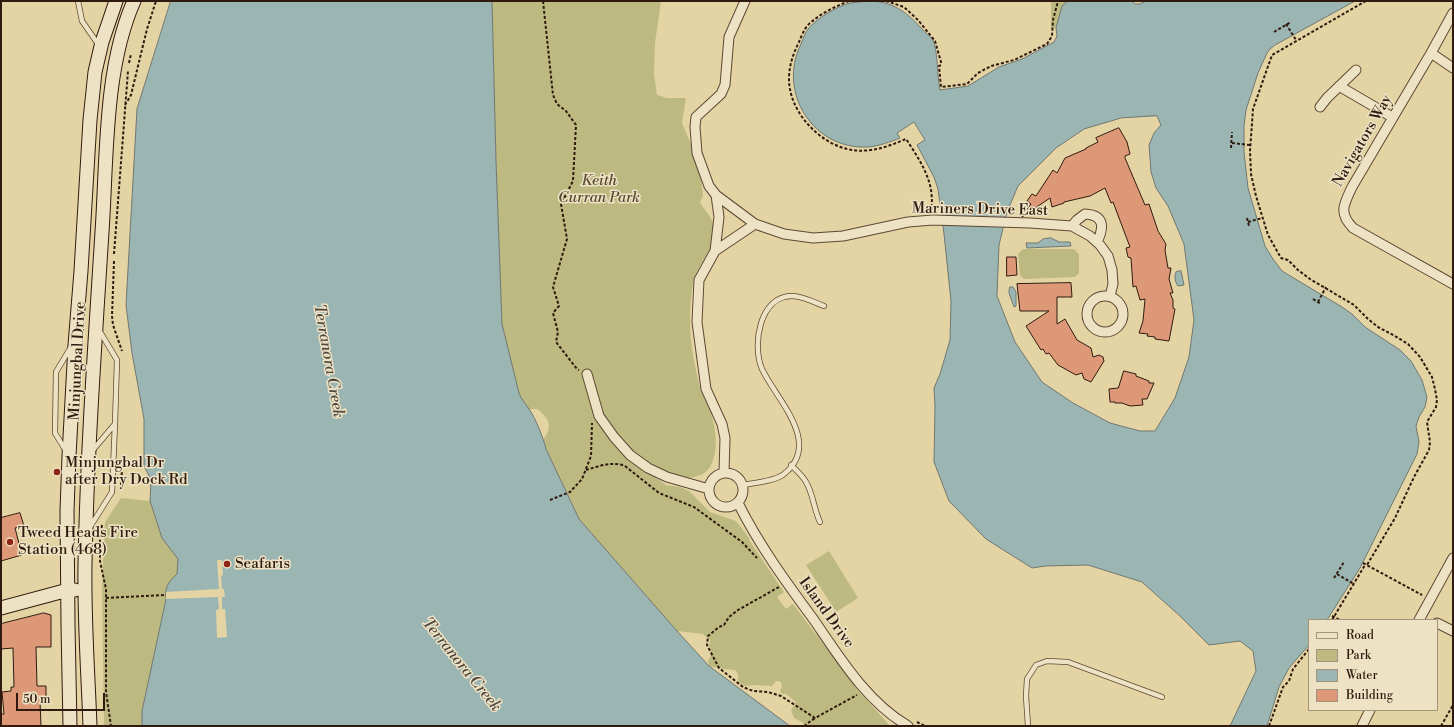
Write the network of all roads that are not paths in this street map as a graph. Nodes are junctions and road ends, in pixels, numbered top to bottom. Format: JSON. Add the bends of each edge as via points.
{"nodes":[{"id":1,"x":78,"y":1,"type":"edge"},
{"id":2,"x":116,"y":1,"type":"edge"},
{"id":3,"x":134,"y":1,"type":"edge"},
{"id":4,"x":745,"y":1,"type":"edge"},
{"id":5,"x":1453,"y":13,"type":"edge"},
{"id":6,"x":101,"y":47,"type":"junction"},
{"id":7,"x":1431,"y":53,"type":"junction"},
{"id":8,"x":1453,"y":68,"type":"edge"},
{"id":9,"x":1356,"y":70,"type":"dead end"},
{"id":10,"x":1339,"y":86,"type":"junction"},
{"id":11,"x":1320,"y":107,"type":"dead end"},
{"id":12,"x":1392,"y":117,"type":"junction"},
{"id":13,"x":716,"y":195,"type":"junction"},
{"id":14,"x":755,"y":224,"type":"junction"},
{"id":15,"x":1072,"y":226,"type":"junction"},
{"id":16,"x":1097,"y":242,"type":"junction"},
{"id":17,"x":715,"y":251,"type":"junction"},
{"id":18,"x":1453,"y":284,"type":"edge"},
{"id":19,"x":1110,"y":296,"type":"junction"},
{"id":20,"x":824,"y":306,"type":"dead end"},
{"id":21,"x":96,"y":325,"type":"junction"},
{"id":22,"x":587,"y":374,"type":"road end"},
{"id":23,"x":115,"y":424,"type":"junction"},
{"id":24,"x":89,"y":454,"type":"junction"},
{"id":25,"x":791,"y":466,"type":"junction"},
{"id":26,"x":724,"y":472,"type":"junction"},
{"id":27,"x":743,"y":484,"type":"junction"},
{"id":28,"x":709,"y":489,"type":"junction"},
{"id":29,"x":738,"y":503,"type":"junction"},
{"id":30,"x":820,"y":522,"type":"dead end"},
{"id":31,"x":86,"y":534,"type":"junction"},
{"id":32,"x":1453,"y":558,"type":"edge"},
{"id":33,"x":68,"y":590,"type":"junction"},
{"id":34,"x":85,"y":590,"type":"junction"},
{"id":35,"x":1,"y":608,"type":"edge"},
{"id":36,"x":1421,"y":617,"type":"edge"},
{"id":37,"x":1438,"y":623,"type":"edge"},
{"id":38,"x":1453,"y":631,"type":"edge"},
{"id":39,"x":1162,"y":697,"type":"dead end"},
{"id":40,"x":1370,"y":711,"type":"edge"},
{"id":41,"x":70,"y":726,"type":"edge"},
{"id":42,"x":90,"y":726,"type":"edge"},
{"id":43,"x":908,"y":726,"type":"edge"},
{"id":44,"x":1028,"y":726,"type":"edge"},
{"id":45,"x":1362,"y":726,"type":"edge"}],
"edges":[{"from":1,"to":6,"type":"lane","via":[[82,22]]},
{"from":2,"to":6,"type":"main road","name":"Minjungbal Drive"},
{"from":3,"to":21,"type":"main road","name":"Minjungbal Drive","via":[[115,63],[109,118]]},
{"from":4,"to":13,"type":"street","via":[[729,37],[725,85],[721,94],[696,117],[697,153],[709,186]]},
{"from":5,"to":7,"type":"street","name":"Navigators Way"},
{"from":6,"to":33,"type":"main road","name":"Minjungbal Drive","via":[[95,72],[90,120],[76,339],[67,512]]},
{"from":7,"to":8,"type":"street"},
{"from":7,"to":12,"type":"street","name":"Navigators Way"},
{"from":9,"to":10,"type":"street"},
{"from":10,"to":11,"type":"street"},
{"from":10,"to":12,"type":"street"},
{"from":12,"to":18,"type":"street","name":"Navigators Way","via":[[1343,205],[1344,216],[1353,228]]},
{"from":13,"to":14,"type":"street","name":"Mariners Drive East"},
{"from":13,"to":17,"type":"street","via":[[719,217]]},
{"from":14,"to":15,"type":"street","name":"Mariners Drive East","via":[[784,234],[813,238],[832,238],[908,222],[933,220]]},
{"from":14,"to":17,"type":"street"},
{"from":15,"to":16,"type":"street","name":"Mariners Drive East"},
{"from":15,"to":16,"type":"street","via":[[1085,214],[1094,216],[1102,226],[1102,233]]},
{"from":16,"to":19,"type":"street","name":"Mariners Drive East","via":[[1108,256],[1112,270],[1113,284]]},
{"from":17,"to":26,"type":"street","via":[[699,280],[697,322],[706,389],[722,424],[725,438]]},
{"from":19,"to":19,"type":"street","via":[[1098,296],[1089,304],[1087,316],[1092,327],[1103,332],[1119,326],[1124,315],[1116,299]]},
{"from":20,"to":25,"type":"lane","via":[[792,296],[782,298],[766,312],[760,324],[758,348],[762,369],[795,425],[799,446],[795,462]]},
{"from":21,"to":23,"type":"lane","via":[[116,360]]},
{"from":21,"to":24,"type":"main road","name":"Minjungbal Drive"},
{"from":22,"to":28,"type":"street","via":[[599,416],[630,455],[667,477]]},
{"from":23,"to":24,"type":"lane"},
{"from":23,"to":31,"type":"lane","via":[[112,492]]},
{"from":24,"to":31,"type":"main road","name":"Minjungbal Drive"},
{"from":25,"to":27,"type":"lane","via":[[784,475]]},
{"from":25,"to":30,"type":"lane","via":[[807,483]]},
{"from":26,"to":27,"type":"street","via":[[738,476]]},
{"from":26,"to":28,"type":"street","via":[[715,476],[709,484]]},
{"from":27,"to":29,"type":"street","via":[[743,494]]},
{"from":28,"to":29,"type":"street","via":[[712,500],[722,507]]},
{"from":29,"to":43,"type":"street","name":"Island Drive","via":[[753,532],[841,659],[870,695],[896,719]]},
{"from":31,"to":34,"type":"main road","name":"Minjungbal Drive"},
{"from":32,"to":36,"type":"street"},
{"from":33,"to":34,"type":"main road"},
{"from":33,"to":35,"type":"main road"},
{"from":33,"to":41,"type":"main road","name":"Minjungbal Drive"},
{"from":34,"to":42,"type":"main road","name":"Minjungbal Drive"},
{"from":37,"to":38,"type":"street"},
{"from":39,"to":44,"type":"lane","via":[[1068,662],[1047,661],[1036,665],[1027,679]]},
{"from":40,"to":45,"type":"street"}]}
